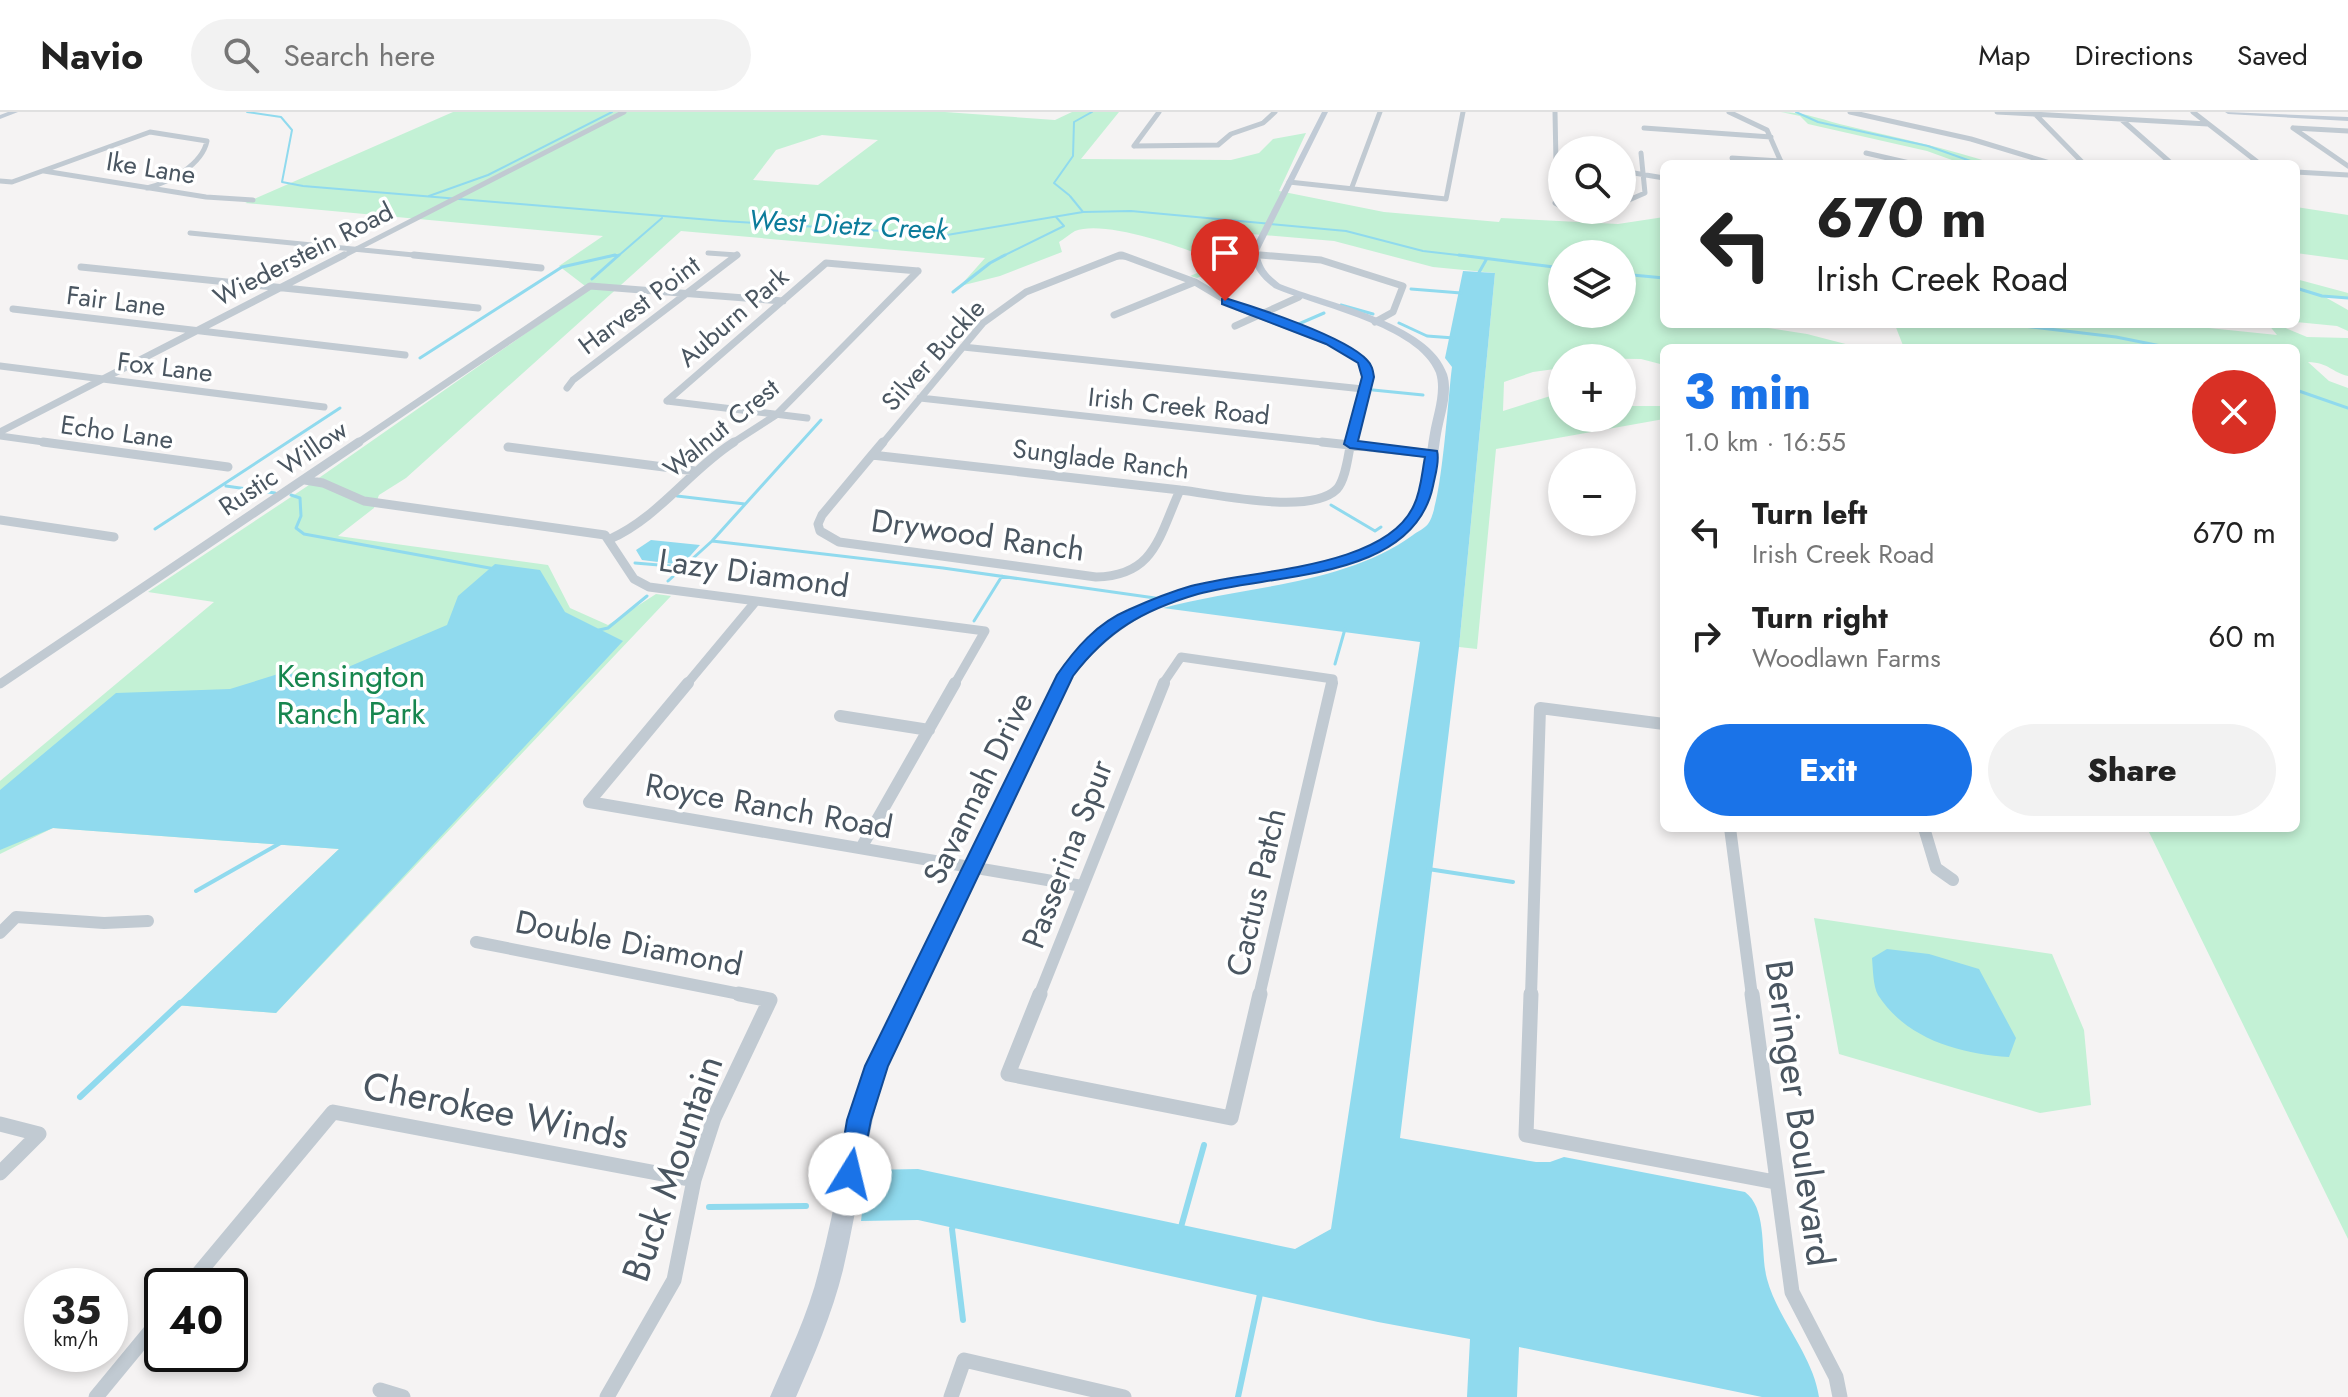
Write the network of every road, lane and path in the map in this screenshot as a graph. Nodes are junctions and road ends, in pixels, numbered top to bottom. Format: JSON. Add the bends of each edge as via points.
{"nodes":[{"id":1,"x":15,"y":112,"type":"edge"},
{"id":2,"x":624,"y":112,"type":"edge"},
{"id":3,"x":1159,"y":112,"type":"edge"},
{"id":4,"x":1275,"y":112,"type":"edge"},
{"id":5,"x":1325,"y":112,"type":"edge"},
{"id":6,"x":1380,"y":112,"type":"edge"},
{"id":7,"x":1463,"y":112,"type":"edge"},
{"id":8,"x":1555,"y":112,"type":"edge"},
{"id":9,"x":1729,"y":112,"type":"edge"},
{"id":10,"x":1850,"y":112,"type":"edge"},
{"id":11,"x":1997,"y":112,"type":"edge"},
{"id":12,"x":2193,"y":112,"type":"edge"},
{"id":13,"x":2228,"y":112,"type":"edge"},
{"id":14,"x":2276,"y":112,"type":"edge"},
{"id":15,"x":2034,"y":113,"type":"edge"},
{"id":16,"x":0,"y":117,"type":"edge"},
{"id":17,"x":2348,"y":117,"type":"edge"},
{"id":18,"x":2122,"y":120,"type":"junction"},
{"id":19,"x":2208,"y":124,"type":"junction"},
{"id":20,"x":1644,"y":128,"type":"dead end"},
{"id":21,"x":2348,"y":131,"type":"edge"},
{"id":22,"x":1557,"y":136,"type":"edge"},
{"id":23,"x":1771,"y":137,"type":"junction"},
{"id":24,"x":1641,"y":153,"type":"dead end"},
{"id":25,"x":1732,"y":158,"type":"dead end"},
{"id":26,"x":1757,"y":160,"type":"edge"},
{"id":27,"x":1781,"y":160,"type":"edge"},
{"id":28,"x":1869,"y":160,"type":"edge"},
{"id":29,"x":1897,"y":160,"type":"edge"},
{"id":30,"x":2040,"y":160,"type":"edge"},
{"id":31,"x":2080,"y":160,"type":"edge"},
{"id":32,"x":2167,"y":160,"type":"edge"},
{"id":33,"x":2255,"y":160,"type":"edge"},
{"id":34,"x":2348,"y":166,"type":"edge"},
{"id":35,"x":43,"y":171,"type":"junction"},
{"id":36,"x":2300,"y":172,"type":"edge"},
{"id":37,"x":1636,"y":173,"type":"edge"},
{"id":38,"x":1645,"y":175,"type":"junction"},
{"id":39,"x":2348,"y":175,"type":"edge"},
{"id":40,"x":1660,"y":177,"type":"edge"},
{"id":41,"x":0,"y":181,"type":"edge"},
{"id":42,"x":1289,"y":182,"type":"junction"},
{"id":43,"x":1352,"y":187,"type":"junction"},
{"id":44,"x":147,"y":188,"type":"junction"},
{"id":45,"x":1636,"y":197,"type":"edge"},
{"id":46,"x":253,"y":200,"type":"dead end"},
{"id":47,"x":190,"y":233,"type":"dead end"},
{"id":48,"x":356,"y":249,"type":"junction"},
{"id":49,"x":708,"y":253,"type":"dead end"},
{"id":50,"x":1255,"y":255,"type":"junction"},
{"id":51,"x":826,"y":263,"type":"joint"},
{"id":52,"x":81,"y":267,"type":"dead end"},
{"id":53,"x":541,"y":268,"type":"dead end"},
{"id":54,"x":1195,"y":282,"type":"junction"},
{"id":55,"x":281,"y":287,"type":"junction"},
{"id":56,"x":689,"y":292,"type":"junction"},
{"id":57,"x":1299,"y":297,"type":"junction"},
{"id":58,"x":783,"y":301,"type":"junction"},
{"id":59,"x":478,"y":308,"type":"dead end"},
{"id":60,"x":13,"y":309,"type":"dead end"},
{"id":61,"x":1114,"y":315,"type":"dead end"},
{"id":62,"x":1258,"y":316,"type":"junction"},
{"id":63,"x":1375,"y":322,"type":"junction"},
{"id":64,"x":1235,"y":326,"type":"dead end"},
{"id":65,"x":197,"y":331,"type":"junction"},
{"id":66,"x":963,"y":347,"type":"junction"},
{"id":67,"x":405,"y":355,"type":"dead end"},
{"id":68,"x":0,"y":366,"type":"edge"},
{"id":69,"x":102,"y":379,"type":"junction"},
{"id":70,"x":567,"y":388,"type":"dead end"},
{"id":71,"x":1363,"y":389,"type":"junction"},
{"id":72,"x":920,"y":398,"type":"junction"},
{"id":73,"x":324,"y":407,"type":"dead end"},
{"id":74,"x":776,"y":415,"type":"junction"},
{"id":75,"x":807,"y":418,"type":"dead end"},
{"id":76,"x":0,"y":434,"type":"edge"},
{"id":77,"x":1350,"y":444,"type":"junction"},
{"id":78,"x":508,"y":447,"type":"dead end"},
{"id":79,"x":1433,"y":454,"type":"junction"},
{"id":80,"x":872,"y":455,"type":"junction"},
{"id":81,"x":228,"y":467,"type":"dead end"},
{"id":82,"x":695,"y":471,"type":"junction"},
{"id":83,"x":305,"y":480,"type":"junction"},
{"id":84,"x":1180,"y":490,"type":"junction"},
{"id":85,"x":0,"y":520,"type":"edge"},
{"id":86,"x":820,"y":531,"type":"joint"},
{"id":87,"x":114,"y":537,"type":"dead end"},
{"id":88,"x":610,"y":539,"type":"junction"},
{"id":89,"x":756,"y":601,"type":"junction"},
{"id":90,"x":1181,"y":657,"type":"joint"},
{"id":91,"x":0,"y":684,"type":"edge"},
{"id":92,"x":840,"y":716,"type":"dead end"},
{"id":93,"x":1660,"y":723,"type":"edge"},
{"id":94,"x":929,"y":730,"type":"junction"},
{"id":95,"x":1731,"y":832,"type":"edge"},
{"id":96,"x":1925,"y":832,"type":"edge"},
{"id":97,"x":861,"y":848,"type":"junction"},
{"id":98,"x":974,"y":867,"type":"junction"},
{"id":99,"x":1953,"y":880,"type":"dead end"},
{"id":100,"x":1082,"y":886,"type":"junction"},
{"id":101,"x":148,"y":921,"type":"dead end"},
{"id":102,"x":0,"y":933,"type":"edge"},
{"id":103,"x":476,"y":942,"type":"dead end"},
{"id":104,"x":770,"y":1000,"type":"joint"},
{"id":105,"x":1008,"y":1074,"type":"joint"},
{"id":106,"x":0,"y":1124,"type":"edge"},
{"id":107,"x":0,"y":1173,"type":"edge"},
{"id":108,"x":694,"y":1180,"type":"junction"},
{"id":109,"x":1775,"y":1182,"type":"junction"},
{"id":110,"x":203,"y":1268,"type":"edge"},
{"id":111,"x":144,"y":1339,"type":"edge"},
{"id":112,"x":380,"y":1390,"type":"dead end"},
{"id":113,"x":96,"y":1397,"type":"edge"},
{"id":114,"x":403,"y":1397,"type":"edge"},
{"id":115,"x":607,"y":1397,"type":"edge"},
{"id":116,"x":783,"y":1397,"type":"edge"},
{"id":117,"x":951,"y":1397,"type":"edge"},
{"id":118,"x":1124,"y":1397,"type":"edge"},
{"id":119,"x":1840,"y":1397,"type":"edge"}],
"edges":[{"from":1,"to":16,"type":"street"},
{"from":2,"to":48,"type":"street","name":"Wiederstein Road"},
{"from":3,"to":4,"type":"street","via":[[1134,146],[1218,145],[1228,133],[1264,123]]},
{"from":5,"to":42,"type":"street"},
{"from":6,"to":43,"type":"street"},
{"from":7,"to":43,"type":"street","via":[[1446,199]]},
{"from":8,"to":22,"type":"street"},
{"from":9,"to":23,"type":"street","via":[[1761,125]]},
{"from":10,"to":30,"type":"street"},
{"from":11,"to":15,"type":"street"},
{"from":12,"to":19,"type":"street"},
{"from":13,"to":17,"type":"street"},
{"from":14,"to":17,"type":"street"},
{"from":15,"to":18,"type":"street"},
{"from":15,"to":31,"type":"street"},
{"from":18,"to":19,"type":"street"},
{"from":18,"to":32,"type":"street"},
{"from":19,"to":33,"type":"street"},
{"from":20,"to":23,"type":"street"},
{"from":21,"to":34,"type":"street","via":[[2293,128]]},
{"from":23,"to":27,"type":"street"},
{"from":24,"to":38,"type":"street"},
{"from":25,"to":26,"type":"street"},
{"from":28,"to":29,"type":"street","via":[[1866,153]]},
{"from":35,"to":41,"type":"street"},
{"from":35,"to":44,"type":"street","name":"Ike Lane"},
{"from":35,"to":44,"type":"street","via":[[150,132],[207,141],[184,173]]},
{"from":36,"to":39,"type":"street"},
{"from":37,"to":38,"type":"street"},
{"from":38,"to":40,"type":"street"},
{"from":38,"to":45,"type":"street","via":[[1645,193]]},
{"from":42,"to":43,"type":"street"},
{"from":42,"to":50,"type":"street"},
{"from":44,"to":46,"type":"street","name":"Ike Lane"},
{"from":47,"to":48,"type":"street"},
{"from":48,"to":53,"type":"street"},
{"from":48,"to":55,"type":"street","name":"Wiederstein Road"},
{"from":49,"to":56,"type":"street","name":"Harvest Point","via":[[737,255]]},
{"from":50,"to":57,"type":"street","name":"Savannah Drive","via":[[1266,278]]},
{"from":50,"to":63,"type":"street","via":[[1321,260],[1403,286],[1393,312]]},
{"from":51,"to":58,"type":"street","name":"Auburn Park"},
{"from":51,"to":74,"type":"street","name":"Walnut Crest","via":[[918,271]]},
{"from":52,"to":55,"type":"street"},
{"from":54,"to":61,"type":"street"},
{"from":54,"to":62,"type":"street"},
{"from":54,"to":66,"type":"street","name":"Silver Buckle","via":[[1121,255],[1026,292],[983,323]]},
{"from":55,"to":59,"type":"street"},
{"from":55,"to":65,"type":"street","name":"Wiederstein Road"},
{"from":56,"to":58,"type":"street"},
{"from":56,"to":70,"type":"street","name":"Harvest Point"},
{"from":56,"to":83,"type":"street","name":"Rustic Willow","via":[[590,286]]},
{"from":57,"to":62,"type":"street"},
{"from":57,"to":63,"type":"street","name":"Savannah Drive"},
{"from":58,"to":74,"type":"street","name":"Auburn Park","via":[[667,401]]},
{"from":60,"to":65,"type":"street","name":"Fair Lane"},
{"from":62,"to":64,"type":"street"},
{"from":62,"to":71,"type":"street","via":[[1353,353],[1367,368]]},
{"from":63,"to":79,"type":"street","name":"Savannah Drive","via":[[1408,338],[1438,365],[1442,390]]},
{"from":65,"to":67,"type":"street","name":"Fair Lane"},
{"from":65,"to":69,"type":"street","name":"Wiederstein Road"},
{"from":66,"to":71,"type":"street"},
{"from":66,"to":72,"type":"street","name":"Silver Buckle"},
{"from":68,"to":69,"type":"street","name":"Fox Lane"},
{"from":69,"to":73,"type":"street","name":"Fox Lane"},
{"from":69,"to":76,"type":"street","name":"Wiederstein Road"},
{"from":71,"to":77,"type":"street"},
{"from":72,"to":77,"type":"street","name":"Irish Creek Road"},
{"from":72,"to":80,"type":"street","name":"Silver Buckle"},
{"from":74,"to":75,"type":"street"},
{"from":74,"to":82,"type":"street","name":"Walnut Crest"},
{"from":76,"to":81,"type":"street","name":"Echo Lane"},
{"from":77,"to":79,"type":"street","name":"Irish Creek Road"},
{"from":77,"to":84,"type":"street","name":"Sunglade Ranch","via":[[1340,486],[1325,499],[1291,503]]},
{"from":78,"to":82,"type":"street"},
{"from":79,"to":98,"type":"street","name":"Savannah Drive","via":[[1422,505],[1386,541],[1330,565],[1195,590],[1146,607],[1108,628],[1065,675]]},
{"from":80,"to":84,"type":"street","name":"Sunglade Ranch"},
{"from":80,"to":86,"type":"street","name":"Silver Buckle","via":[[822,515]]},
{"from":82,"to":88,"type":"street","name":"Walnut Crest","via":[[633,529]]},
{"from":83,"to":88,"type":"street","via":[[364,501]]},
{"from":83,"to":91,"type":"street","name":"Rustic Willow"},
{"from":84,"to":86,"type":"street","name":"Drywood Ranch","via":[[1150,557],[1131,572],[1096,577],[839,542]]},
{"from":85,"to":87,"type":"street"},
{"from":88,"to":89,"type":"street","name":"Lazy Diamond","via":[[634,579],[649,587]]},
{"from":89,"to":94,"type":"street","name":"Lazy Diamond","via":[[985,631]]},
{"from":89,"to":97,"type":"street","name":"Royce Ranch Road","via":[[589,802]]},
{"from":90,"to":100,"type":"street","name":"Passerina Spur","via":[[1160,688]]},
{"from":90,"to":105,"type":"street","name":"Cactus Patch","via":[[1333,679],[1231,1118]]},
{"from":92,"to":94,"type":"street"},
{"from":93,"to":109,"type":"street","via":[[1540,708],[1526,1135]]},
{"from":94,"to":97,"type":"street"},
{"from":95,"to":109,"type":"street","name":"Beringer Boulevard"},
{"from":96,"to":99,"type":"street","via":[[1936,868]]},
{"from":97,"to":98,"type":"street","name":"Royce Ranch Road"},
{"from":98,"to":100,"type":"street","name":"Royce Ranch Road"},
{"from":98,"to":116,"type":"street","name":"Savannah Drive","via":[[876,1066],[859,1120],[830,1273],[808,1343]]},
{"from":100,"to":105,"type":"street","name":"Passerina Spur"},
{"from":101,"to":102,"type":"street","via":[[16,917]]},
{"from":103,"to":104,"type":"street","name":"Double Diamond"},
{"from":104,"to":108,"type":"street","name":"Buck Mountain","via":[[714,1118]]},
{"from":106,"to":107,"type":"street","via":[[39,1134]]},
{"from":108,"to":110,"type":"street","name":"Cherokee Winds","via":[[333,1112]]},
{"from":108,"to":115,"type":"street","name":"Buck Mountain","via":[[674,1280]]},
{"from":109,"to":119,"type":"street","name":"Beringer Boulevard","via":[[1792,1292],[1836,1377]]},
{"from":111,"to":113,"type":"street"},
{"from":112,"to":114,"type":"street"},
{"from":117,"to":118,"type":"street","via":[[964,1360]]}]}
